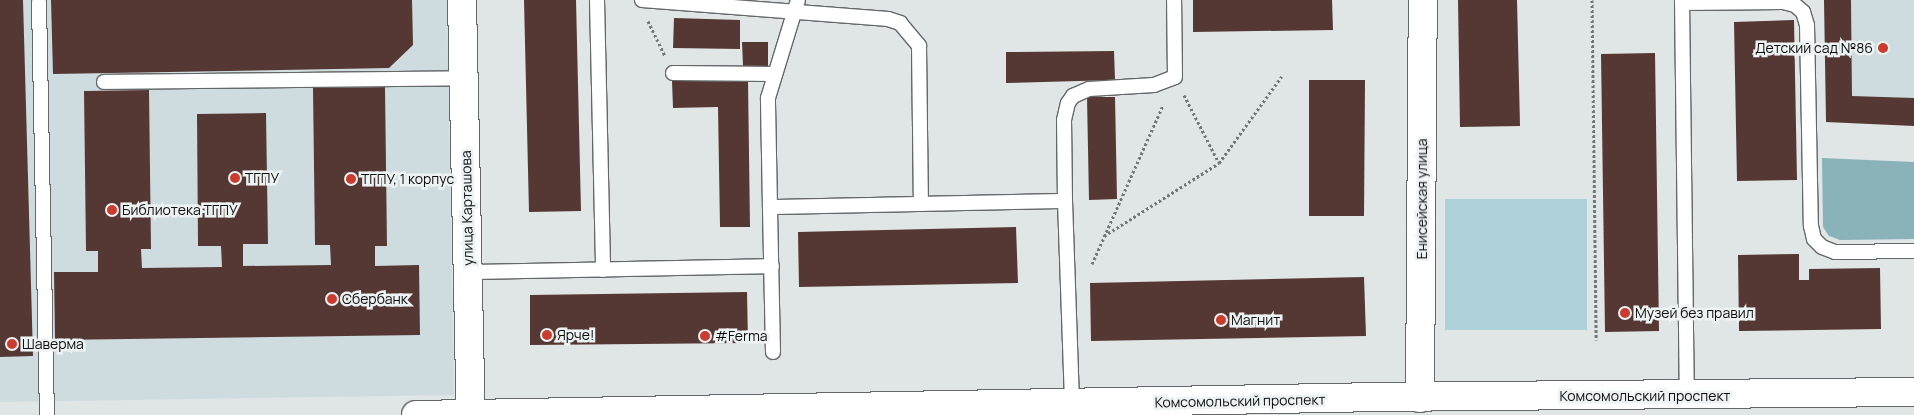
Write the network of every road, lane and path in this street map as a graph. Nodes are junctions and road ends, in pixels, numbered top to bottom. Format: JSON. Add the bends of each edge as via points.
{"nodes":[{"id":1,"x":462,"y":0,"type":"edge"},
{"id":2,"x":597,"y":0,"type":"edge"},
{"id":3,"x":642,"y":0,"type":"edge"},
{"id":4,"x":1174,"y":0,"type":"edge"},
{"id":5,"x":1423,"y":0,"type":"edge"},
{"id":6,"x":1592,"y":0,"type":"edge"},
{"id":7,"x":1682,"y":1,"type":"edge"},
{"id":8,"x":1783,"y":1,"type":"edge"},
{"id":9,"x":39,"y":2,"type":"dead end"},
{"id":10,"x":796,"y":6,"type":"edge"},
{"id":11,"x":646,"y":16,"type":"dead end"},
{"id":12,"x":673,"y":73,"type":"joint"},
{"id":13,"x":775,"y":74,"type":"junction"},
{"id":14,"x":1282,"y":76,"type":"dead end"},
{"id":15,"x":1175,"y":77,"type":"junction"},
{"id":16,"x":464,"y":78,"type":"junction"},
{"id":17,"x":104,"y":82,"type":"dead end"},
{"id":18,"x":1219,"y":163,"type":"junction"},
{"id":19,"x":1064,"y":201,"type":"junction"},
{"id":20,"x":921,"y":204,"type":"junction"},
{"id":21,"x":770,"y":207,"type":"junction"},
{"id":22,"x":1104,"y":236,"type":"junction"},
{"id":23,"x":1914,"y":251,"type":"edge"},
{"id":24,"x":1092,"y":264,"type":"dead end"},
{"id":25,"x":772,"y":266,"type":"junction"},
{"id":26,"x":603,"y":270,"type":"junction"},
{"id":27,"x":468,"y":272,"type":"junction"},
{"id":28,"x":1596,"y":340,"type":"dead end"},
{"id":29,"x":773,"y":352,"type":"dead end"},
{"id":30,"x":1914,"y":392,"type":"edge"},
{"id":31,"x":1687,"y":397,"type":"junction"},
{"id":32,"x":1420,"y":398,"type":"junction"},
{"id":33,"x":1072,"y":404,"type":"junction"},
{"id":34,"x":47,"y":415,"type":"edge"},
{"id":35,"x":416,"y":415,"type":"edge"},
{"id":36,"x":471,"y":415,"type":"edge"}],
"edges":[{"from":1,"to":16,"type":"main road","name":"улица Карташова"},
{"from":2,"to":26,"type":"lane"},
{"from":3,"to":10,"type":"lane"},
{"from":4,"to":15,"type":"lane"},
{"from":5,"to":32,"type":"main road","name":"Енисейская улица"},
{"from":6,"to":28,"type":"path"},
{"from":7,"to":8,"type":"lane"},
{"from":7,"to":31,"type":"lane"},
{"from":8,"to":23,"type":"lane","via":[[1803,12],[1808,25],[1810,190],[1814,239],[1834,252]]},
{"from":9,"to":34,"type":"lane"},
{"from":10,"to":13,"type":"lane"},
{"from":10,"to":20,"type":"lane","via":[[888,19],[910,31],[919,46]]},
{"from":11,"to":12,"type":"path"},
{"from":12,"to":13,"type":"lane"},
{"from":13,"to":21,"type":"lane","via":[[768,98]]},
{"from":14,"to":18,"type":"path"},
{"from":15,"to":18,"type":"path"},
{"from":15,"to":19,"type":"lane","via":[[1154,85],[1089,89],[1073,96],[1064,120]]},
{"from":15,"to":22,"type":"path"},
{"from":16,"to":17,"type":"lane"},
{"from":16,"to":27,"type":"main road","name":"улица Карташова"},
{"from":18,"to":22,"type":"path"},
{"from":19,"to":20,"type":"lane"},
{"from":19,"to":33,"type":"lane"},
{"from":20,"to":21,"type":"lane"},
{"from":21,"to":25,"type":"lane"},
{"from":22,"to":24,"type":"path"},
{"from":25,"to":26,"type":"lane"},
{"from":25,"to":29,"type":"lane"},
{"from":26,"to":27,"type":"lane"},
{"from":27,"to":36,"type":"main road","name":"улица Карташова"},
{"from":30,"to":31,"type":"main road","name":"Комсомольский проспект"},
{"from":31,"to":32,"type":"main road","name":"Комсомольский проспект"},
{"from":32,"to":33,"type":"main road","name":"Комсомольский проспект"},
{"from":33,"to":36,"type":"main road","name":"Комсомольский проспект"},
{"from":35,"to":36,"type":"main road","name":"Комсомольский проспект"}]}
